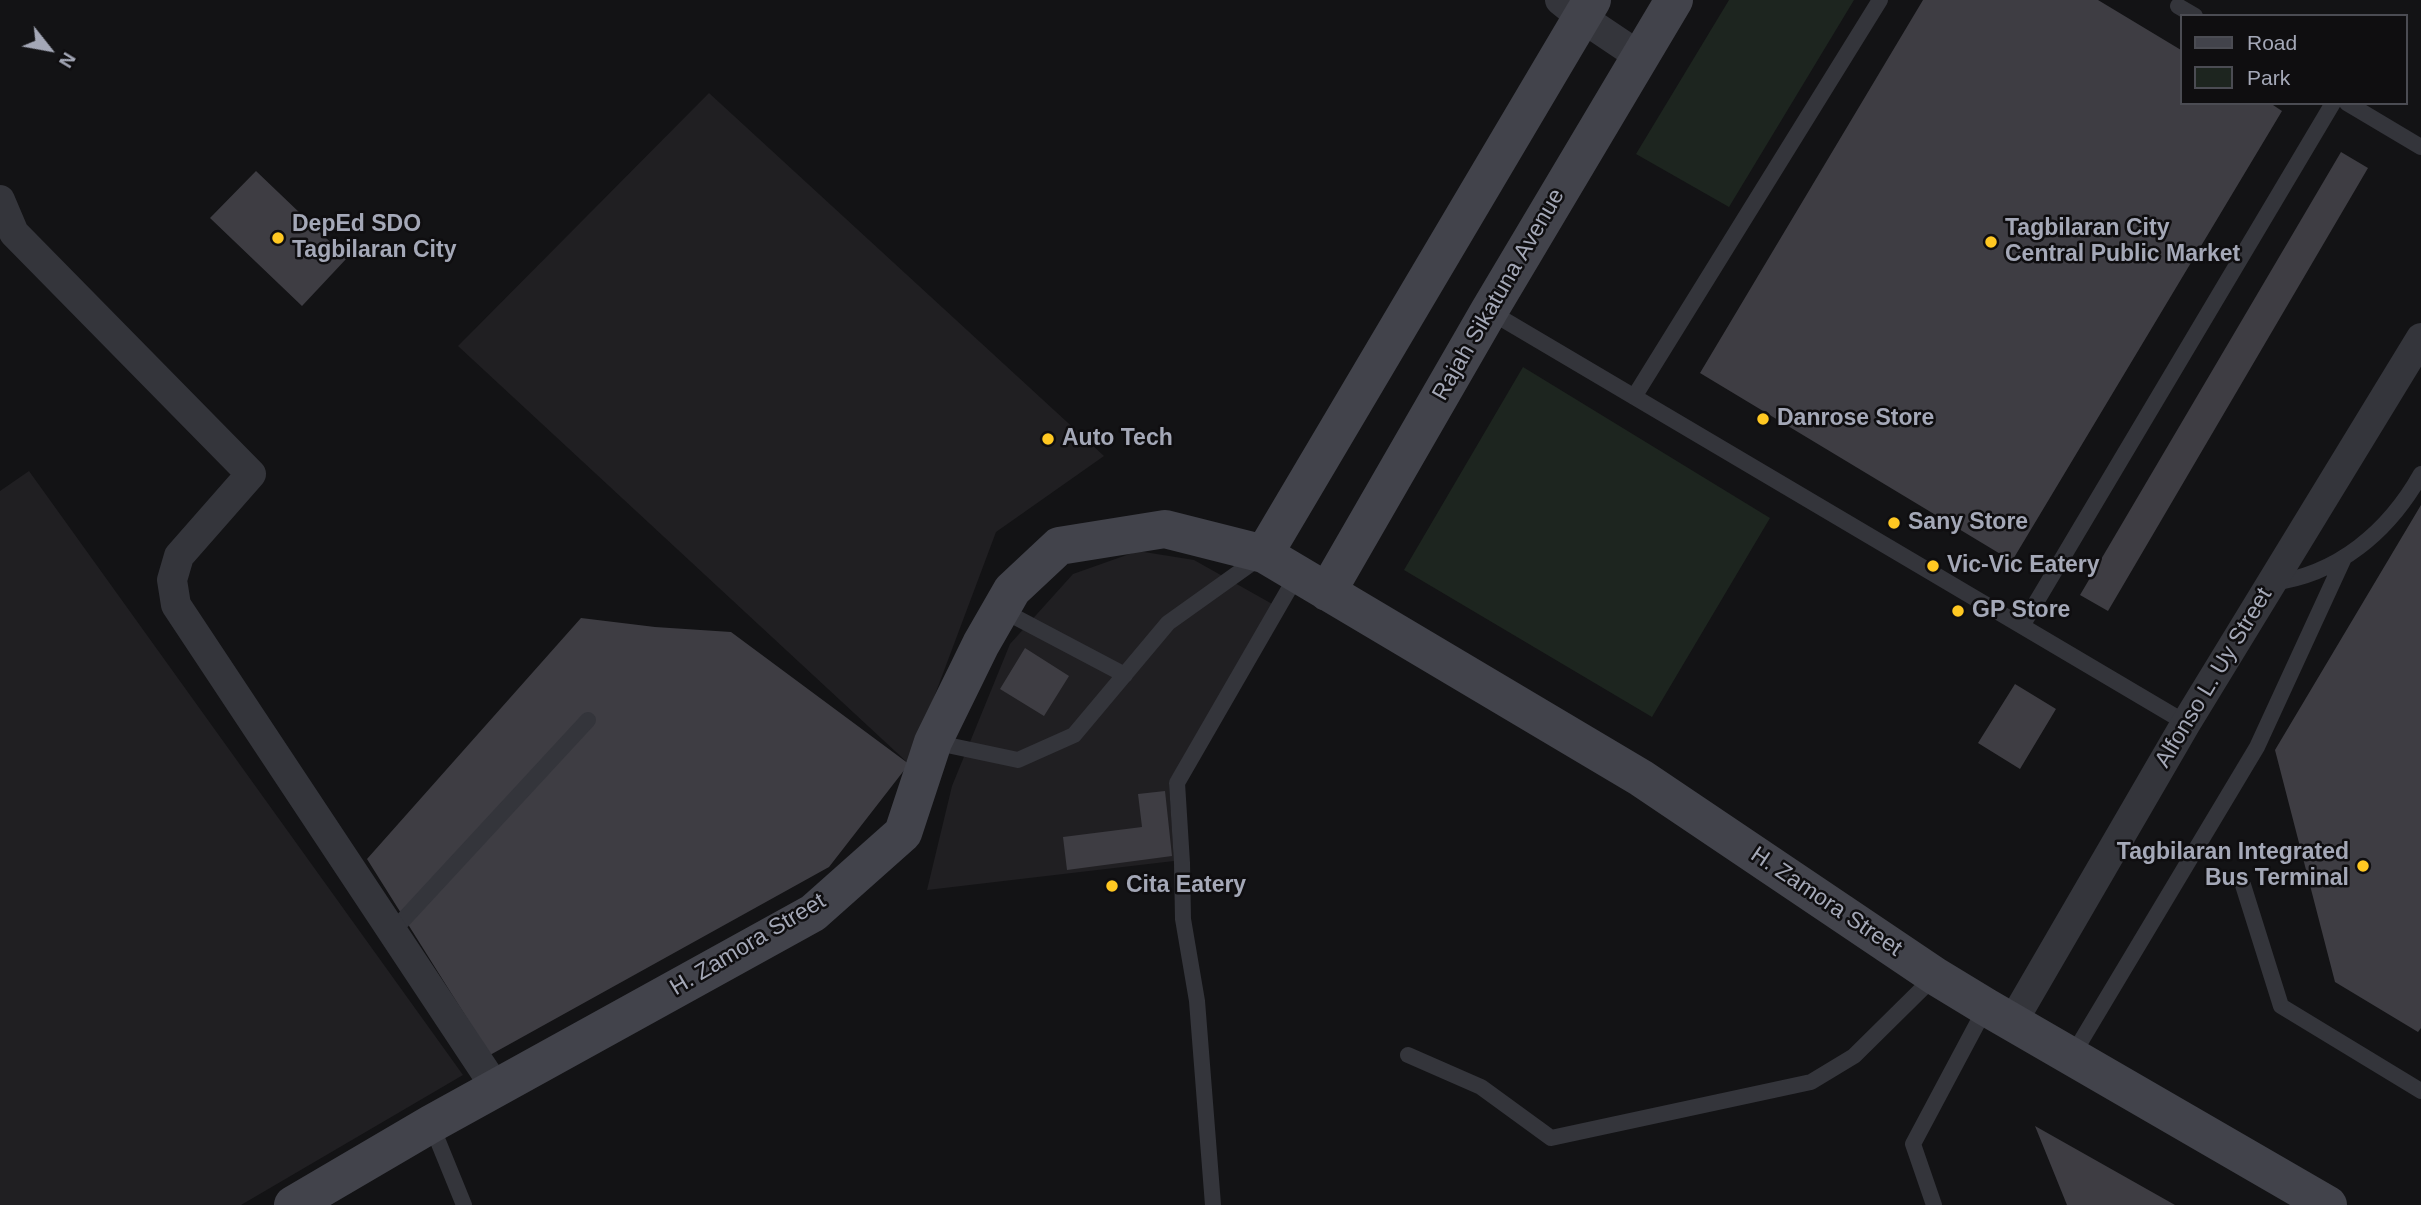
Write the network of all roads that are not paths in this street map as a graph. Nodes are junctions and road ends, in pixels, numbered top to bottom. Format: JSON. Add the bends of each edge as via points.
{"nodes":[{"id":1,"x":1674,"y":0,"type":"edge"},
{"id":2,"x":1880,"y":0,"type":"edge"},
{"id":3,"x":1578,"y":6,"type":"edge"},
{"id":4,"x":2178,"y":6,"type":"dead end"},
{"id":5,"x":2192,"y":14,"type":"edge"},
{"id":6,"x":1639,"y":56,"type":"junction"},
{"id":7,"x":2332,"y":105,"type":"edge"},
{"id":8,"x":2350,"y":105,"type":"edge"},
{"id":9,"x":2421,"y":147,"type":"edge"},
{"id":10,"x":0,"y":200,"type":"edge"},
{"id":11,"x":1489,"y":311,"type":"junction"},
{"id":12,"x":2421,"y":338,"type":"edge"},
{"id":13,"x":1634,"y":397,"type":"junction"},
{"id":14,"x":2421,"y":474,"type":"edge"},
{"id":15,"x":1264,"y":554,"type":"junction"},
{"id":16,"x":2344,"y":558,"type":"junction"},
{"id":17,"x":2271,"y":583,"type":"junction"},
{"id":18,"x":1312,"y":584,"type":"junction"},
{"id":19,"x":1000,"y":609,"type":"junction"},
{"id":20,"x":2022,"y":626,"type":"junction"},
{"id":21,"x":1125,"y":675,"type":"junction"},
{"id":22,"x":588,"y":720,"type":"dead end"},
{"id":23,"x":2186,"y":723,"type":"junction"},
{"id":24,"x":933,"y":742,"type":"junction"},
{"id":25,"x":2243,"y":885,"type":"dead end"},
{"id":26,"x":392,"y":932,"type":"junction"},
{"id":27,"x":1935,"y":976,"type":"junction"},
{"id":28,"x":2000,"y":1014,"type":"junction"},
{"id":29,"x":1408,"y":1055,"type":"dead end"},
{"id":30,"x":2072,"y":1056,"type":"junction"},
{"id":31,"x":496,"y":1088,"type":"junction"},
{"id":32,"x":2421,"y":1091,"type":"edge"},
{"id":33,"x":431,"y":1124,"type":"junction"},
{"id":34,"x":293,"y":1205,"type":"edge"},
{"id":35,"x":464,"y":1205,"type":"edge"},
{"id":36,"x":1213,"y":1205,"type":"edge"},
{"id":37,"x":1934,"y":1205,"type":"edge"},
{"id":38,"x":2328,"y":1205,"type":"edge"}],
"edges":[{"from":1,"to":6,"type":"main road","name":"Rajah Sikatuna Avenue"},
{"from":2,"to":13,"type":"lane"},
{"from":3,"to":6,"type":"street"},
{"from":3,"to":15,"type":"main road"},
{"from":4,"to":5,"type":"lane"},
{"from":6,"to":11,"type":"main road","name":"Rajah Sikatuna Avenue"},
{"from":7,"to":20,"type":"lane"},
{"from":8,"to":9,"type":"lane"},
{"from":10,"to":26,"type":"street","via":[[14,233],[251,474],[179,556],[172,580],[176,606]]},
{"from":11,"to":13,"type":"lane"},
{"from":11,"to":18,"type":"main road","name":"Rajah Sikatuna Avenue"},
{"from":12,"to":17,"type":"street","name":"Alfonso L. Uy Street"},
{"from":13,"to":20,"type":"lane"},
{"from":14,"to":16,"type":"lane","via":[[2390,520]]},
{"from":15,"to":18,"type":"main road","name":"H. Zamora Street"},
{"from":15,"to":19,"type":"main road","name":"H. Zamora Street","via":[[1165,529],[1059,546],[1012,590]]},
{"from":15,"to":21,"type":"lane","via":[[1168,623]]},
{"from":16,"to":17,"type":"lane","via":[[2289,581]]},
{"from":16,"to":30,"type":"lane","via":[[2256,747]]},
{"from":17,"to":23,"type":"street","name":"Alfonso L. Uy Street"},
{"from":18,"to":27,"type":"main road","name":"H. Zamora Street","via":[[1641,778]]},
{"from":18,"to":36,"type":"lane","via":[[1177,783],[1183,919],[1197,1000]]},
{"from":19,"to":21,"type":"lane"},
{"from":19,"to":24,"type":"main road","name":"H. Zamora Street"},
{"from":20,"to":23,"type":"lane"},
{"from":21,"to":24,"type":"lane","via":[[1074,735],[1018,760]]},
{"from":22,"to":26,"type":"lane"},
{"from":23,"to":28,"type":"street","name":"Alfonso L. Uy Street"},
{"from":24,"to":31,"type":"main road","name":"H. Zamora Street","via":[[903,833],[813,913]]},
{"from":25,"to":32,"type":"lane","via":[[2281,1006]]},
{"from":26,"to":31,"type":"street"},
{"from":27,"to":28,"type":"main road","name":"H. Zamora Street"},
{"from":27,"to":29,"type":"lane","via":[[1854,1056],[1811,1082],[1552,1138],[1481,1087]]},
{"from":28,"to":30,"type":"main road","name":"H. Zamora Street"},
{"from":28,"to":37,"type":"lane","via":[[1913,1144]]},
{"from":30,"to":38,"type":"main road","name":"H. Zamora Street"},
{"from":31,"to":33,"type":"main road","name":"H. Zamora Street"},
{"from":33,"to":34,"type":"main road","name":"H. Zamora Street"},
{"from":33,"to":35,"type":"lane"}]}
